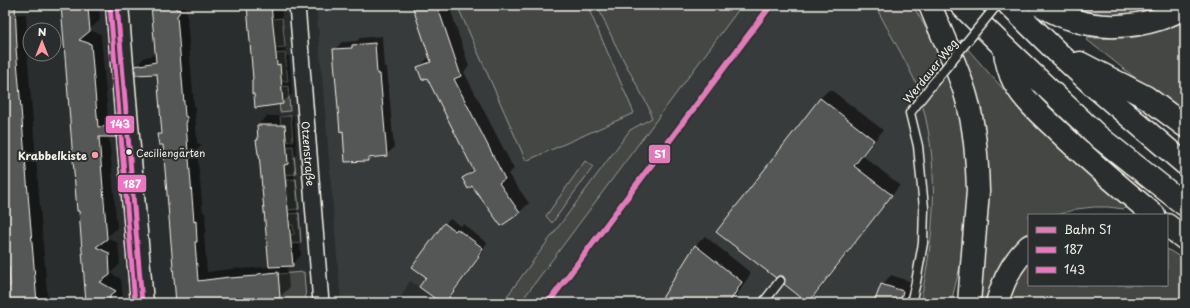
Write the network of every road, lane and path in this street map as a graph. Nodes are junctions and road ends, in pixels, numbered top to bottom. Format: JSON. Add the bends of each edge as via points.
{"nodes":[{"id":1,"x":117,"y":5,"type":"edge"},
{"id":2,"x":297,"y":5,"type":"edge"},
{"id":3,"x":930,"y":5,"type":"edge"},
{"id":4,"x":961,"y":5,"type":"edge"},
{"id":5,"x":997,"y":5,"type":"edge"},
{"id":6,"x":1010,"y":5,"type":"edge"},
{"id":7,"x":1040,"y":5,"type":"edge"},
{"id":8,"x":1185,"y":8,"type":"edge"},
{"id":9,"x":1004,"y":47,"type":"junction"},
{"id":10,"x":1056,"y":51,"type":"junction"},
{"id":11,"x":1185,"y":126,"type":"edge"},
{"id":12,"x":1185,"y":164,"type":"edge"},
{"id":13,"x":1185,"y":205,"type":"edge"},
{"id":14,"x":1153,"y":214,"type":"edge"},
{"id":15,"x":1168,"y":226,"type":"edge"},
{"id":16,"x":1168,"y":236,"type":"edge"},
{"id":17,"x":1185,"y":239,"type":"edge"},
{"id":18,"x":1185,"y":244,"type":"edge"},
{"id":19,"x":1028,"y":247,"type":"edge"},
{"id":20,"x":971,"y":276,"type":"junction"},
{"id":21,"x":780,"y":281,"type":"dead end"},
{"id":22,"x":142,"y":303,"type":"edge"},
{"id":23,"x":321,"y":303,"type":"edge"},
{"id":24,"x":763,"y":303,"type":"edge"},
{"id":25,"x":911,"y":303,"type":"edge"},
{"id":26,"x":961,"y":303,"type":"edge"},
{"id":27,"x":970,"y":303,"type":"edge"},
{"id":28,"x":997,"y":303,"type":"edge"}],
"edges":[{"from":1,"to":22,"type":"main road"},
{"from":2,"to":23,"type":"street","name":"Otzenstraße"},
{"from":3,"to":20,"type":"main road","via":[[961,80],[974,133],[978,190]]},
{"from":4,"to":9,"type":"main road"},
{"from":5,"to":25,"type":"lane","name":"Werdauer Weg","bridge":true,"via":[[910,113],[918,146],[924,208],[922,243]]},
{"from":6,"to":10,"type":"main road"},
{"from":7,"to":8,"type":"main road","via":[[1071,20],[1109,26],[1159,19]]},
{"from":9,"to":13,"type":"main road","via":[[1099,137]]},
{"from":9,"to":14,"type":"main road","via":[[1008,69],[1015,83],[1044,118]]},
{"from":10,"to":11,"type":"main road","via":[[1146,97]]},
{"from":10,"to":12,"type":"main road"},
{"from":15,"to":17,"type":"main road"},
{"from":16,"to":18,"type":"main road"},
{"from":19,"to":28,"type":"main road","via":[[1010,268],[1001,286]]},
{"from":20,"to":26,"type":"main road"},
{"from":20,"to":27,"type":"main road"},
{"from":21,"to":24,"type":"lane"}]}
